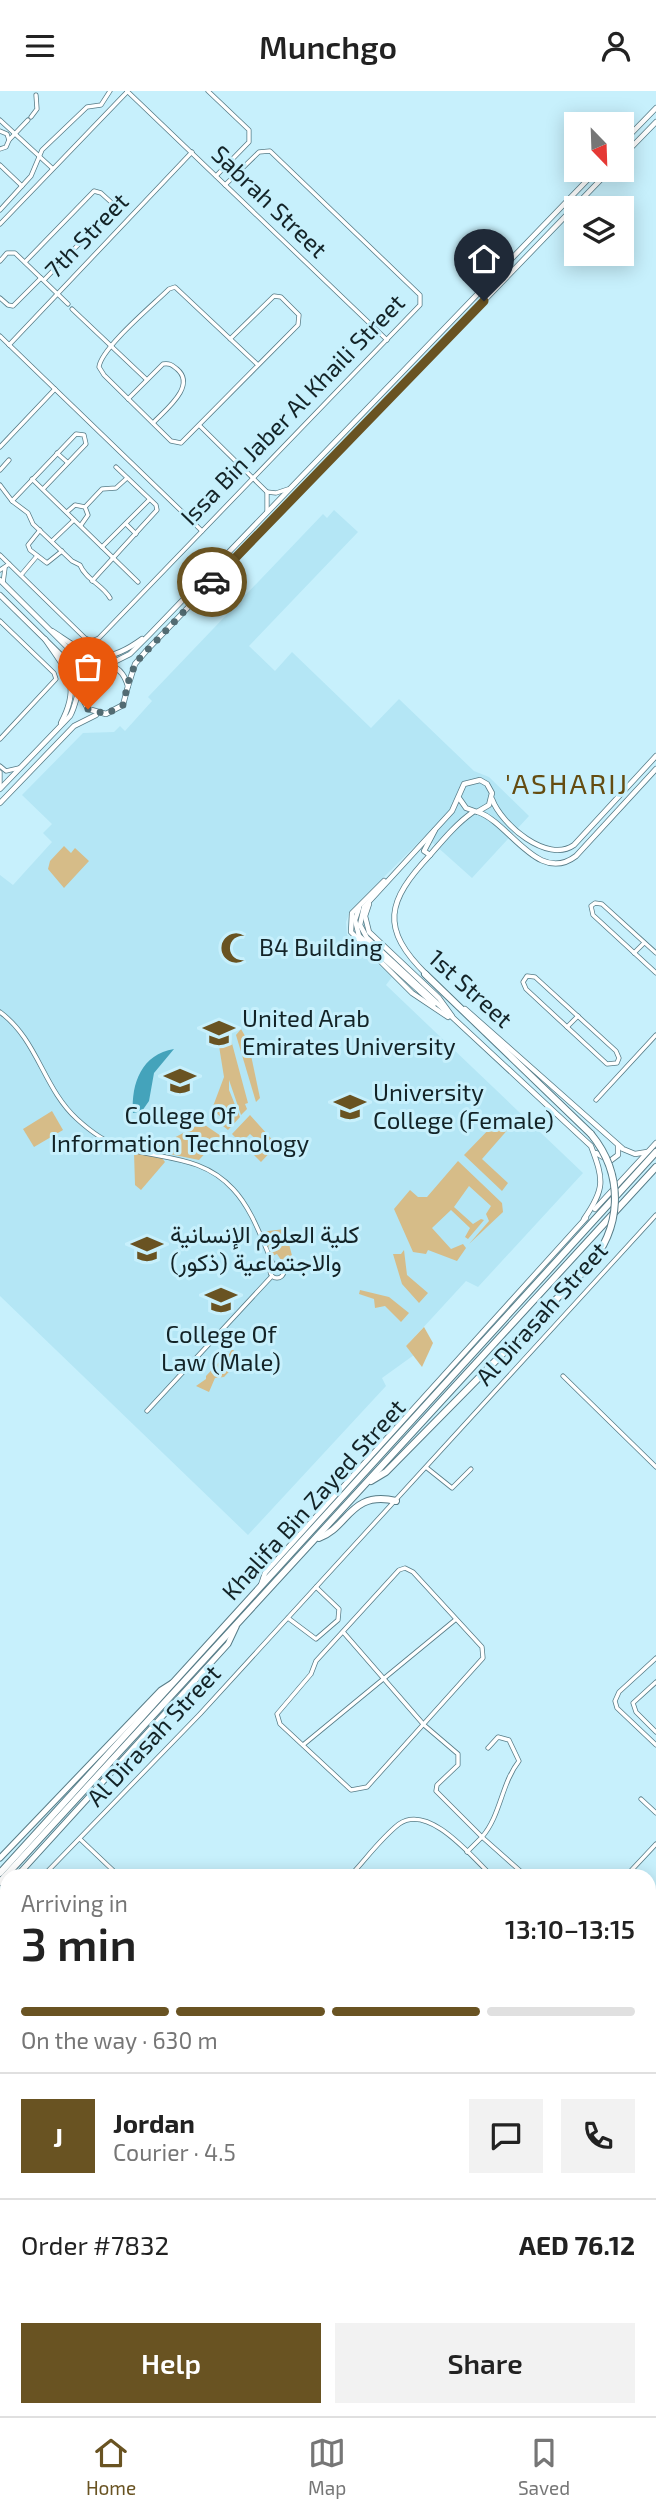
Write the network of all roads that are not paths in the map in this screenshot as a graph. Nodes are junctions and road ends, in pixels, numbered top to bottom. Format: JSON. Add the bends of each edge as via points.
{"nodes":[{"id":1,"x":110,"y":91,"type":"edge"},
{"id":2,"x":127,"y":91,"type":"edge"},
{"id":3,"x":208,"y":91,"type":"edge"},
{"id":4,"x":36,"y":95,"type":"dead end"},
{"id":5,"x":656,"y":108,"type":"edge"},
{"id":6,"x":1,"y":120,"type":"edge"},
{"id":7,"x":656,"y":122,"type":"edge"},
{"id":8,"x":1,"y":131,"type":"edge"},
{"id":9,"x":634,"y":131,"type":"edge"},
{"id":10,"x":16,"y":135,"type":"junction"},
{"id":11,"x":9,"y":140,"type":"junction"},
{"id":12,"x":634,"y":145,"type":"edge"},
{"id":13,"x":0,"y":149,"type":"edge"},
{"id":14,"x":192,"y":152,"type":"junction"},
{"id":15,"x":39,"y":156,"type":"junction"},
{"id":16,"x":0,"y":165,"type":"edge"},
{"id":17,"x":53,"y":169,"type":"junction"},
{"id":18,"x":216,"y":176,"type":"junction"},
{"id":19,"x":585,"y":182,"type":"edge"},
{"id":20,"x":598,"y":182,"type":"edge"},
{"id":21,"x":225,"y":185,"type":"junction"},
{"id":22,"x":22,"y":186,"type":"junction"},
{"id":23,"x":0,"y":209,"type":"edge"},
{"id":24,"x":0,"y":224,"type":"edge"},
{"id":25,"x":0,"y":261,"type":"edge"},
{"id":26,"x":25,"y":262,"type":"junction"},
{"id":27,"x":42,"y":279,"type":"junction"},
{"id":28,"x":56,"y":293,"type":"junction"},
{"id":29,"x":0,"y":298,"type":"edge"},
{"id":30,"x":68,"y":304,"type":"dead end"},
{"id":31,"x":72,"y":309,"type":"dead end"},
{"id":32,"x":0,"y":336,"type":"edge"},
{"id":33,"x":230,"y":339,"type":"junction"},
{"id":34,"x":387,"y":340,"type":"junction"},
{"id":35,"x":9,"y":345,"type":"junction"},
{"id":36,"x":112,"y":347,"type":"junction"},
{"id":37,"x":258,"y":365,"type":"junction"},
{"id":38,"x":146,"y":379,"type":"junction"},
{"id":39,"x":55,"y":389,"type":"junction"},
{"id":40,"x":128,"y":398,"type":"junction"},
{"id":41,"x":153,"y":423,"type":"junction"},
{"id":42,"x":200,"y":426,"type":"junction"},
{"id":43,"x":0,"y":447,"type":"edge"},
{"id":44,"x":57,"y":453,"type":"junction"},
{"id":45,"x":9,"y":460,"type":"dead end"},
{"id":46,"x":67,"y":462,"type":"junction"},
{"id":47,"x":116,"y":467,"type":"dead end"},
{"id":48,"x":0,"y":470,"type":"edge"},
{"id":49,"x":127,"y":478,"type":"junction"},
{"id":50,"x":254,"y":478,"type":"junction"},
{"id":51,"x":32,"y":479,"type":"junction"},
{"id":52,"x":0,"y":485,"type":"edge"},
{"id":53,"x":290,"y":488,"type":"junction"},
{"id":54,"x":43,"y":489,"type":"junction"},
{"id":55,"x":267,"y":492,"type":"junction"},
{"id":56,"x":149,"y":499,"type":"junction"},
{"id":57,"x":12,"y":501,"type":"junction"},
{"id":58,"x":85,"y":507,"type":"junction"},
{"id":59,"x":67,"y":512,"type":"junction"},
{"id":60,"x":267,"y":512,"type":"junction"},
{"id":61,"x":74,"y":520,"type":"junction"},
{"id":62,"x":126,"y":524,"type":"junction"},
{"id":63,"x":81,"y":525,"type":"junction"},
{"id":64,"x":40,"y":530,"type":"junction"},
{"id":65,"x":202,"y":531,"type":"junction"},
{"id":66,"x":136,"y":534,"type":"junction"},
{"id":67,"x":52,"y":541,"type":"junction"},
{"id":68,"x":103,"y":547,"type":"junction"},
{"id":69,"x":62,"y":551,"type":"junction"},
{"id":70,"x":0,"y":555,"type":"edge"},
{"id":71,"x":37,"y":556,"type":"junction"},
{"id":72,"x":113,"y":557,"type":"junction"},
{"id":73,"x":9,"y":564,"type":"junction"},
{"id":74,"x":2,"y":569,"type":"edge"},
{"id":75,"x":21,"y":575,"type":"junction"},
{"id":76,"x":1,"y":581,"type":"edge"},
{"id":77,"x":92,"y":581,"type":"junction"},
{"id":78,"x":146,"y":589,"type":"junction"},
{"id":79,"x":0,"y":595,"type":"edge"},
{"id":80,"x":110,"y":598,"type":"dead end"},
{"id":81,"x":0,"y":621,"type":"edge"},
{"id":82,"x":52,"y":631,"type":"junction"},
{"id":83,"x":149,"y":635,"type":"junction"},
{"id":84,"x":45,"y":639,"type":"junction"},
{"id":85,"x":98,"y":665,"type":"junction"},
{"id":86,"x":108,"y":665,"type":"junction"},
{"id":87,"x":79,"y":684,"type":"junction"},
{"id":88,"x":128,"y":686,"type":"junction"},
{"id":89,"x":79,"y":692,"type":"junction"},
{"id":90,"x":100,"y":714,"type":"junction"},
{"id":91,"x":58,"y":729,"type":"junction"},
{"id":92,"x":1,"y":739,"type":"edge"},
{"id":93,"x":656,"y":756,"type":"edge"},
{"id":94,"x":0,"y":766,"type":"edge"},
{"id":95,"x":21,"y":767,"type":"junction"},
{"id":96,"x":656,"y":769,"type":"edge"},
{"id":97,"x":0,"y":772,"type":"edge"},
{"id":98,"x":0,"y":788,"type":"edge"},
{"id":99,"x":492,"y":796,"type":"junction"},
{"id":100,"x":459,"y":799,"type":"junction"},
{"id":101,"x":0,"y":803,"type":"edge"},
{"id":102,"x":475,"y":811,"type":"junction"},
{"id":103,"x":435,"y":829,"type":"junction"},
{"id":104,"x":430,"y":854,"type":"junction"},
{"id":105,"x":394,"y":873,"type":"junction"},
{"id":106,"x":385,"y":880,"type":"junction"},
{"id":107,"x":644,"y":943,"type":"junction"},
{"id":108,"x":634,"y":953,"type":"junction"},
{"id":109,"x":656,"y":953,"type":"edge"},
{"id":110,"x":656,"y":973,"type":"edge"},
{"id":111,"x":425,"y":974,"type":"junction"},
{"id":112,"x":440,"y":1008,"type":"junction"},
{"id":113,"x":0,"y":1012,"type":"edge"},
{"id":114,"x":578,"y":1016,"type":"junction"},
{"id":115,"x":455,"y":1020,"type":"junction"},
{"id":116,"x":567,"y":1027,"type":"junction"},
{"id":117,"x":656,"y":1035,"type":"edge"},
{"id":118,"x":617,"y":1063,"type":"junction"},
{"id":119,"x":625,"y":1070,"type":"junction"},
{"id":120,"x":596,"y":1100,"type":"dead end"},
{"id":121,"x":656,"y":1143,"type":"edge"},
{"id":122,"x":618,"y":1145,"type":"junction"},
{"id":123,"x":591,"y":1146,"type":"junction"},
{"id":124,"x":648,"y":1152,"type":"junction"},
{"id":125,"x":656,"y":1152,"type":"edge"},
{"id":126,"x":656,"y":1167,"type":"edge"},
{"id":127,"x":656,"y":1215,"type":"edge"},
{"id":128,"x":584,"y":1219,"type":"junction"},
{"id":129,"x":273,"y":1264,"type":"junction"},
{"id":130,"x":272,"y":1276,"type":"junction"},
{"id":131,"x":563,"y":1376,"type":"dead end"},
{"id":132,"x":147,"y":1411,"type":"dead end"},
{"id":133,"x":656,"y":1467,"type":"edge"},
{"id":134,"x":427,"y":1468,"type":"junction"},
{"id":135,"x":471,"y":1469,"type":"dead end"},
{"id":136,"x":369,"y":1481,"type":"junction"},
{"id":137,"x":396,"y":1501,"type":"junction"},
{"id":138,"x":317,"y":1538,"type":"junction"},
{"id":139,"x":261,"y":1586,"type":"junction"},
{"id":140,"x":316,"y":1587,"type":"junction"},
{"id":141,"x":288,"y":1618,"type":"junction"},
{"id":142,"x":455,"y":1620,"type":"junction"},
{"id":143,"x":236,"y":1627,"type":"junction"},
{"id":144,"x":344,"y":1633,"type":"junction"},
{"id":145,"x":656,"y":1658,"type":"edge"},
{"id":146,"x":385,"y":1677,"type":"junction"},
{"id":147,"x":175,"y":1682,"type":"junction"},
{"id":148,"x":656,"y":1682,"type":"edge"},
{"id":149,"x":424,"y":1725,"type":"junction"},
{"id":150,"x":656,"y":1732,"type":"edge"},
{"id":151,"x":303,"y":1745,"type":"junction"},
{"id":152,"x":656,"y":1745,"type":"edge"},
{"id":153,"x":488,"y":1748,"type":"dead end"},
{"id":154,"x":641,"y":1799,"type":"dead end"},
{"id":155,"x":656,"y":1813,"type":"edge"},
{"id":156,"x":482,"y":1837,"type":"junction"},
{"id":157,"x":79,"y":1839,"type":"junction"},
{"id":158,"x":656,"y":1844,"type":"edge"},
{"id":159,"x":467,"y":1852,"type":"junction"},
{"id":160,"x":0,"y":1858,"type":"edge"},
{"id":161,"x":4,"y":1869,"type":"edge"},
{"id":162,"x":12,"y":1869,"type":"edge"},
{"id":163,"x":23,"y":1869,"type":"edge"},
{"id":164,"x":50,"y":1869,"type":"edge"},
{"id":165,"x":111,"y":1869,"type":"edge"},
{"id":166,"x":357,"y":1869,"type":"edge"},
{"id":167,"x":485,"y":1869,"type":"edge"},
{"id":168,"x":518,"y":1869,"type":"edge"},
{"id":169,"x":633,"y":1869,"type":"edge"}],
"edges":[{"from":1,"to":15,"type":"street","via":[[101,105],[86,108]]},
{"from":2,"to":14,"type":"street","name":"Sabrah Street"},
{"from":2,"to":17,"type":"street"},
{"from":3,"to":18,"type":"street","via":[[251,136]]},
{"from":4,"to":10,"type":"street","via":[[37,109]]},
{"from":5,"to":9,"type":"street"},
{"from":6,"to":8,"type":"street"},
{"from":6,"to":10,"type":"street"},
{"from":7,"to":12,"type":"street"},
{"from":8,"to":11,"type":"street"},
{"from":10,"to":11,"type":"street"},
{"from":10,"to":15,"type":"street"},
{"from":11,"to":13,"type":"street"},
{"from":14,"to":18,"type":"street","name":"Sabrah Street"},
{"from":14,"to":28,"type":"street","name":"7th Street"},
{"from":15,"to":17,"type":"street"},
{"from":15,"to":22,"type":"street","via":[[34,173]]},
{"from":16,"to":22,"type":"street"},
{"from":17,"to":24,"type":"street"},
{"from":18,"to":21,"type":"street","name":"Sabrah Street"},
{"from":19,"to":53,"type":"street"},
{"from":20,"to":88,"type":"street","via":[[147,650],[135,664]]},
{"from":21,"to":34,"type":"street","name":"Sabrah Street"},
{"from":21,"to":34,"type":"street","name":"Issa Bin Jaber Al Khaili Street","via":[[259,152],[273,153],[421,297],[420,305]]},
{"from":22,"to":23,"type":"street"},
{"from":25,"to":26,"type":"street","via":[[12,252]]},
{"from":26,"to":27,"type":"street"},
{"from":26,"to":27,"type":"street","via":[[94,191],[112,203],[112,210]]},
{"from":27,"to":28,"type":"street"},
{"from":27,"to":29,"type":"street","via":[[15,305],[8,306]]},
{"from":28,"to":30,"type":"street"},
{"from":28,"to":35,"type":"street","name":"7th Street"},
{"from":31,"to":36,"type":"street"},
{"from":32,"to":35,"type":"street"},
{"from":33,"to":36,"type":"street","via":[[173,287]]},
{"from":33,"to":37,"type":"street"},
{"from":33,"to":37,"type":"street","via":[[271,298],[281,297],[295,309],[298,325]]},
{"from":34,"to":50,"type":"street","name":"Issa Bin Jaber Al Khaili Street"},
{"from":35,"to":39,"type":"street"},
{"from":36,"to":38,"type":"street"},
{"from":36,"to":40,"type":"street","via":[[99,367]]},
{"from":37,"to":42,"type":"street"},
{"from":38,"to":40,"type":"street"},
{"from":38,"to":41,"type":"street","via":[[166,363],[184,377],[181,393]]},
{"from":39,"to":43,"type":"street"},
{"from":39,"to":65,"type":"street"},
{"from":40,"to":41,"type":"street"},
{"from":41,"to":42,"type":"street","via":[[177,443]]},
{"from":42,"to":50,"type":"street"},
{"from":44,"to":46,"type":"street"},
{"from":44,"to":46,"type":"street","via":[[76,434],[84,435],[86,443]]},
{"from":44,"to":51,"type":"street"},
{"from":45,"to":48,"type":"street"},
{"from":46,"to":54,"type":"street"},
{"from":47,"to":49,"type":"street"},
{"from":49,"to":56,"type":"street"},
{"from":49,"to":58,"type":"street","via":[[116,488],[102,489]]},
{"from":50,"to":55,"type":"street"},
{"from":50,"to":65,"type":"street","name":"Issa Bin Jaber Al Khaili Street"},
{"from":51,"to":54,"type":"street"},
{"from":51,"to":57,"type":"street"},
{"from":52,"to":57,"type":"street"},
{"from":53,"to":55,"type":"street"},
{"from":53,"to":60,"type":"street"},
{"from":54,"to":59,"type":"street"},
{"from":55,"to":60,"type":"street"},
{"from":56,"to":62,"type":"street"},
{"from":56,"to":66,"type":"street","via":[[157,510]]},
{"from":57,"to":64,"type":"street"},
{"from":58,"to":59,"type":"street","via":[[77,505]]},
{"from":58,"to":63,"type":"street","via":[[88,515]]},
{"from":59,"to":61,"type":"street"},
{"from":60,"to":83,"type":"street"},
{"from":61,"to":63,"type":"street"},
{"from":61,"to":67,"type":"street"},
{"from":62,"to":66,"type":"street"},
{"from":62,"to":68,"type":"street"},
{"from":63,"to":68,"type":"street"},
{"from":64,"to":67,"type":"street"},
{"from":64,"to":71,"type":"street","via":[[28,544]]},
{"from":65,"to":78,"type":"street","name":"Issa Bin Jaber Al Khaili Street"},
{"from":66,"to":72,"type":"street"},
{"from":67,"to":69,"type":"street"},
{"from":68,"to":72,"type":"street"},
{"from":69,"to":71,"type":"street","via":[[48,563]]},
{"from":69,"to":77,"type":"street"},
{"from":70,"to":73,"type":"street"},
{"from":71,"to":75,"type":"street"},
{"from":72,"to":77,"type":"street"},
{"from":72,"to":78,"type":"street"},
{"from":73,"to":74,"type":"street"},
{"from":73,"to":75,"type":"street"},
{"from":74,"to":76,"type":"street"},
{"from":75,"to":78,"type":"street","name":"Issa Bin Jaber Al Khaili Street","via":[[92,641]]},
{"from":76,"to":82,"type":"street"},
{"from":77,"to":80,"type":"street"},
{"from":79,"to":84,"type":"street"},
{"from":81,"to":92,"type":"street","via":[[56,679]]},
{"from":82,"to":83,"type":"street","via":[[79,651],[102,657],[125,651]]},
{"from":82,"to":85,"type":"street","via":[[76,655]]},
{"from":83,"to":86,"type":"street","via":[[130,654]]},
{"from":84,"to":87,"type":"street","via":[[67,661]]},
{"from":84,"to":91,"type":"street","via":[[71,681],[70,704]]},
{"from":85,"to":86,"type":"street"},
{"from":85,"to":87,"type":"street","via":[[84,674]]},
{"from":86,"to":88,"type":"street","via":[[122,672]]},
{"from":87,"to":89,"type":"street"},
{"from":88,"to":90,"type":"street","via":[[123,705]]},
{"from":89,"to":90,"type":"street","via":[[88,709]]},
{"from":89,"to":91,"type":"street","via":[[73,711]]},
{"from":90,"to":101,"type":"street","via":[[74,726]]},
{"from":91,"to":95,"type":"street"},
{"from":93,"to":99,"type":"street","via":[[563,851],[538,847],[500,812]]},
{"from":94,"to":95,"type":"street","via":[[6,771]]},
{"from":95,"to":98,"type":"street"},
{"from":96,"to":102,"type":"street","via":[[576,856],[563,863],[540,861],[495,820]]},
{"from":97,"to":98,"type":"street"},
{"from":99,"to":100,"type":"street","via":[[487,784],[474,779],[462,786]]},
{"from":99,"to":102,"type":"street","via":[[486,808]]},
{"from":100,"to":102,"type":"street"},
{"from":100,"to":103,"type":"street","name":"1st Street"},
{"from":102,"to":104,"type":"street","name":"1st Street"},
{"from":103,"to":104,"type":"street","via":[[424,850]]},
{"from":103,"to":105,"type":"street","name":"1st Street"},
{"from":104,"to":111,"type":"street","name":"1st Street","via":[[400,891],[393,918],[401,946]]},
{"from":105,"to":106,"type":"street","name":"1st Street"},
{"from":105,"to":112,"type":"street","name":"1st Street","via":[[364,907],[361,929]]},
{"from":105,"to":115,"type":"street","via":[[367,907],[367,928],[439,998]]},
{"from":106,"to":112,"type":"street","name":"1st Street","via":[[358,910],[356,932]]},
{"from":106,"to":115,"type":"street","via":[[352,913],[349,925],[353,936],[419,998]]},
{"from":107,"to":108,"type":"street"},
{"from":107,"to":108,"type":"street","via":[[602,904],[593,904],[593,915]]},
{"from":107,"to":109,"type":"street"},
{"from":108,"to":110,"type":"street"},
{"from":111,"to":122,"type":"street","name":"1st Street"},
{"from":111,"to":136,"type":"highway","bridge":true,"via":[[591,1135],[609,1164],[616,1199],[605,1244],[587,1268],[386,1472]]},
{"from":112,"to":115,"type":"street","name":"1st Street"},
{"from":113,"to":129,"type":"street","via":[[25,1035],[62,1103],[99,1136],[118,1146],[193,1162],[229,1184]]},
{"from":114,"to":116,"type":"street"},
{"from":114,"to":116,"type":"street","via":[[535,977],[525,978],[524,988]]},
{"from":114,"to":118,"type":"street","via":[[618,1053]]},
{"from":115,"to":123,"type":"street","name":"1st Street"},
{"from":116,"to":118,"type":"street","via":[[607,1064]]},
{"from":117,"to":119,"type":"street"},
{"from":118,"to":119,"type":"street"},
{"from":119,"to":120,"type":"street"},
{"from":121,"to":124,"type":"street"},
{"from":122,"to":123,"type":"street","via":[[618,1155],[610,1161]]},
{"from":122,"to":124,"type":"street","name":"1st Street","via":[[631,1153]]},
{"from":123,"to":128,"type":"street","via":[[601,1186],[598,1200]]},
{"from":124,"to":128,"type":"street"},
{"from":125,"to":139,"type":"highway","name":"Khalifa Bin Zayed Street"},
{"from":126,"to":136,"type":"highway","name":"Khalifa Bin Zayed Street"},
{"from":127,"to":134,"type":"street","name":"Al Dirasah Street"},
{"from":128,"to":139,"type":"street","via":[[265,1573]]},
{"from":129,"to":130,"type":"street"},
{"from":129,"to":130,"type":"street","via":[[281,1265],[284,1272]]},
{"from":130,"to":132,"type":"street"},
{"from":131,"to":133,"type":"street"},
{"from":134,"to":135,"type":"street","via":[[450,1488]]},
{"from":134,"to":137,"type":"street","name":"Al Dirasah Street"},
{"from":136,"to":138,"type":"highway","name":"Khalifa Bin Zayed Street"},
{"from":137,"to":138,"type":"highway","via":[[375,1500],[355,1507]]},
{"from":137,"to":140,"type":"street","name":"Al Dirasah Street"},
{"from":138,"to":143,"type":"highway","name":"Khalifa Bin Zayed Street"},
{"from":139,"to":147,"type":"highway","name":"Khalifa Bin Zayed Street"},
{"from":140,"to":141,"type":"street","name":"Al Dirasah Street"},
{"from":140,"to":141,"type":"street","via":[[340,1609],[338,1620],[314,1639]]},
{"from":141,"to":157,"type":"street","name":"Al Dirasah Street"},
{"from":142,"to":144,"type":"street","via":[[405,1568]]},
{"from":142,"to":146,"type":"street"},
{"from":142,"to":149,"type":"street","via":[[482,1647],[483,1658]]},
{"from":143,"to":162,"type":"highway","name":"Khalifa Bin Zayed Street"},
{"from":143,"to":163,"type":"main road","via":[[228,1644]]},
{"from":144,"to":146,"type":"street"},
{"from":144,"to":151,"type":"street","via":[[316,1660],[310,1675],[276,1714],[278,1722]]},
{"from":145,"to":152,"type":"street","via":[[615,1701]]},
{"from":146,"to":149,"type":"street"},
{"from":146,"to":151,"type":"street"},
{"from":147,"to":160,"type":"main road","via":[[161,1690]]},
{"from":147,"to":161,"type":"highway","name":"Khalifa Bin Zayed Street"},
{"from":148,"to":150,"type":"street","via":[[633,1703],[636,1713]]},
{"from":149,"to":151,"type":"street","via":[[367,1787],[359,1790],[348,1788]]},
{"from":149,"to":156,"type":"street","via":[[460,1759],[437,1785],[436,1793]]},
{"from":153,"to":156,"type":"street","via":[[498,1737],[509,1740],[519,1761]]},
{"from":154,"to":155,"type":"street"},
{"from":156,"to":159,"type":"street"},
{"from":156,"to":168,"type":"street"},
{"from":157,"to":164,"type":"street","name":"Al Dirasah Street"},
{"from":157,"to":165,"type":"street"},
{"from":158,"to":169,"type":"street"},
{"from":159,"to":166,"type":"street","via":[[433,1822],[412,1819],[399,1824]]},
{"from":159,"to":167,"type":"street"}]}
